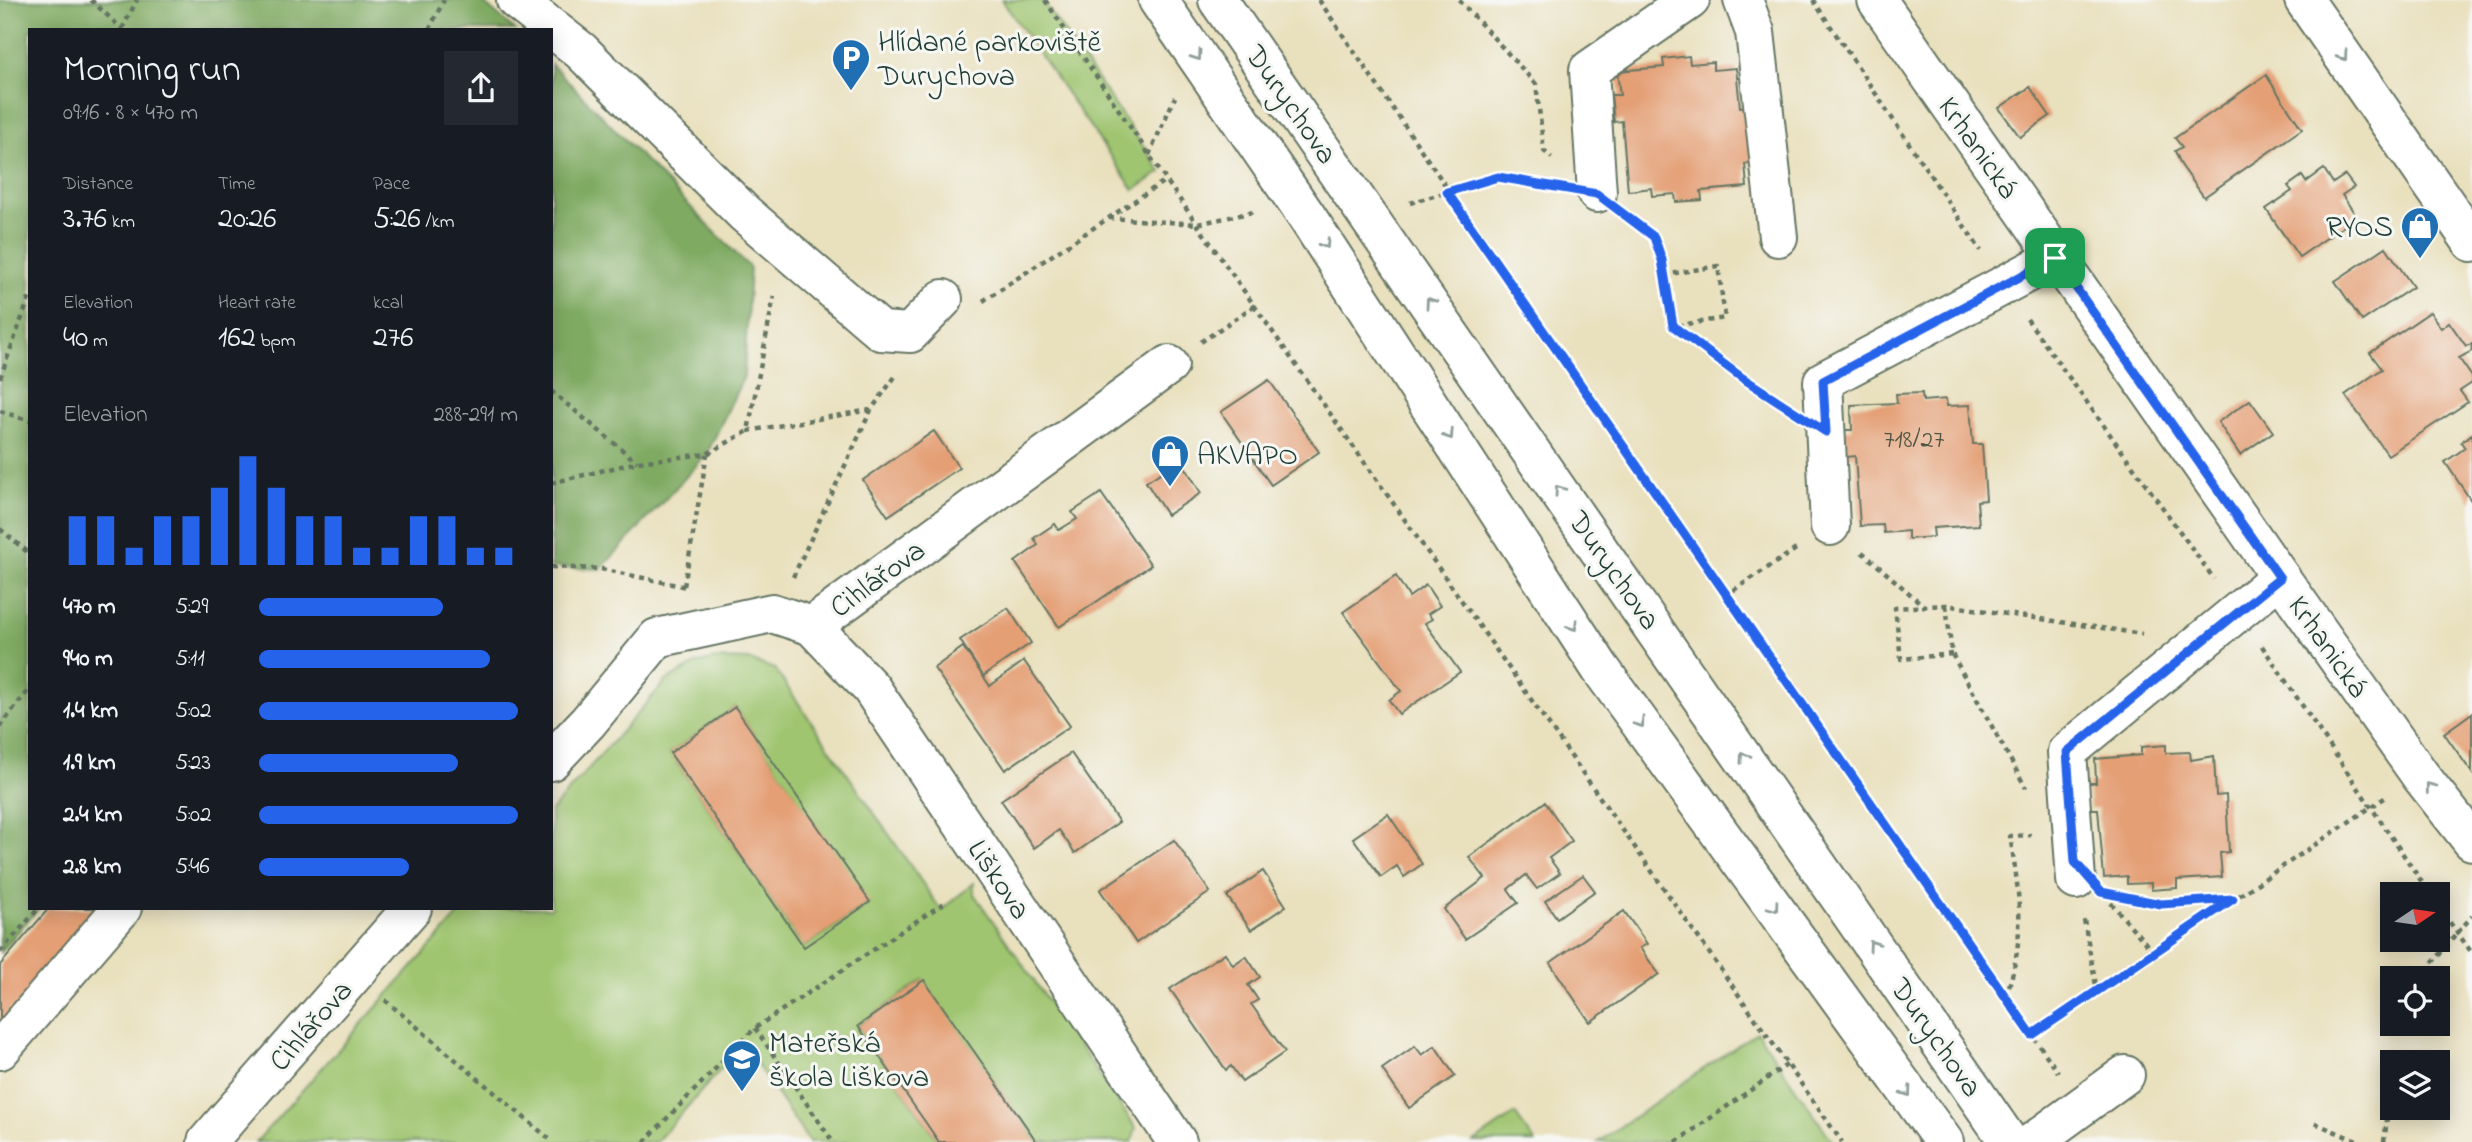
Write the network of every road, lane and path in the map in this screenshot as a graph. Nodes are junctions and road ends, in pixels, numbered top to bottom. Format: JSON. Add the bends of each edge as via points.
{"nodes":[{"id":1,"x":91,"y":0,"type":"edge"},
{"id":2,"x":137,"y":0,"type":"edge"},
{"id":3,"x":444,"y":0,"type":"edge"},
{"id":4,"x":516,"y":0,"type":"edge"},
{"id":5,"x":1045,"y":0,"type":"edge"},
{"id":6,"x":1158,"y":0,"type":"edge"},
{"id":7,"x":1218,"y":0,"type":"edge"},
{"id":8,"x":1319,"y":0,"type":"edge"},
{"id":9,"x":1459,"y":0,"type":"edge"},
{"id":10,"x":1690,"y":0,"type":"edge"},
{"id":11,"x":1743,"y":0,"type":"edge"},
{"id":12,"x":1813,"y":0,"type":"edge"},
{"id":13,"x":1877,"y":0,"type":"edge"},
{"id":14,"x":2304,"y":0,"type":"edge"},
{"id":15,"x":121,"y":28,"type":"edge"},
{"id":16,"x":123,"y":28,"type":"edge"},
{"id":17,"x":430,"y":28,"type":"edge"},
{"id":18,"x":552,"y":28,"type":"edge"},
{"id":19,"x":553,"y":29,"type":"edge"},
{"id":20,"x":1166,"y":180,"type":"junction"},
{"id":21,"x":1447,"y":192,"type":"junction"},
{"id":22,"x":1597,"y":194,"type":"junction"},
{"id":23,"x":1777,"y":237,"type":"dead end"},
{"id":24,"x":2472,"y":242,"type":"edge"},
{"id":25,"x":2055,"y":258,"type":"junction"},
{"id":26,"x":1664,"y":275,"type":"junction"},
{"id":27,"x":2003,"y":286,"type":"junction"},
{"id":28,"x":771,"y":287,"type":"dead end"},
{"id":29,"x":28,"y":301,"type":"edge"},
{"id":30,"x":959,"y":302,"type":"joint"},
{"id":31,"x":1255,"y":305,"type":"junction"},
{"id":32,"x":1673,"y":326,"type":"junction"},
{"id":33,"x":1169,"y":365,"type":"joint"},
{"id":34,"x":899,"y":371,"type":"dead end"},
{"id":35,"x":0,"y":378,"type":"edge"},
{"id":36,"x":553,"y":393,"type":"edge"},
{"id":37,"x":871,"y":410,"type":"junction"},
{"id":38,"x":0,"y":411,"type":"edge"},
{"id":39,"x":28,"y":420,"type":"edge"},
{"id":40,"x":748,"y":431,"type":"junction"},
{"id":41,"x":1826,"y":432,"type":"junction"},
{"id":42,"x":707,"y":454,"type":"junction"},
{"id":43,"x":638,"y":463,"type":"junction"},
{"id":44,"x":553,"y":482,"type":"edge"},
{"id":45,"x":1830,"y":526,"type":"junction"},
{"id":46,"x":0,"y":529,"type":"edge"},
{"id":47,"x":28,"y":552,"type":"edge"},
{"id":48,"x":553,"y":567,"type":"edge"},
{"id":49,"x":2280,"y":578,"type":"junction"},
{"id":50,"x":684,"y":586,"type":"junction"},
{"id":51,"x":697,"y":590,"type":"dead end"},
{"id":52,"x":1725,"y":596,"type":"junction"},
{"id":53,"x":1925,"y":606,"type":"junction"},
{"id":54,"x":2238,"y":612,"type":"junction"},
{"id":55,"x":772,"y":613,"type":"junction"},
{"id":56,"x":812,"y":625,"type":"junction"},
{"id":57,"x":2201,"y":643,"type":"junction"},
{"id":58,"x":1952,"y":654,"type":"dead end"},
{"id":59,"x":28,"y":691,"type":"edge"},
{"id":60,"x":0,"y":727,"type":"edge"},
{"id":61,"x":553,"y":759,"type":"edge"},
{"id":62,"x":2420,"y":775,"type":"junction"},
{"id":63,"x":2372,"y":806,"type":"junction"},
{"id":64,"x":2037,"y":835,"type":"dead end"},
{"id":65,"x":2472,"y":841,"type":"edge"},
{"id":66,"x":2084,"y":878,"type":"junction"},
{"id":67,"x":2422,"y":882,"type":"edge"},
{"id":68,"x":2233,"y":899,"type":"junction"},
{"id":69,"x":944,"y":903,"type":"dead end"},
{"id":70,"x":37,"y":910,"type":"edge"},
{"id":71,"x":120,"y":910,"type":"edge"},
{"id":72,"x":410,"y":910,"type":"edge"},
{"id":73,"x":2472,"y":916,"type":"edge"},
{"id":74,"x":2450,"y":925,"type":"edge"},
{"id":75,"x":2456,"y":934,"type":"junction"},
{"id":76,"x":0,"y":952,"type":"edge"},
{"id":77,"x":2154,"y":953,"type":"junction"},
{"id":78,"x":2472,"y":953,"type":"edge"},
{"id":79,"x":2429,"y":966,"type":"edge"},
{"id":80,"x":354,"y":975,"type":"junction"},
{"id":81,"x":2006,"y":997,"type":"junction"},
{"id":82,"x":755,"y":1028,"type":"junction"},
{"id":83,"x":2032,"y":1035,"type":"junction"},
{"id":84,"x":0,"y":1050,"type":"edge"},
{"id":85,"x":1788,"y":1065,"type":"junction"},
{"id":86,"x":2125,"y":1074,"type":"dead end"},
{"id":87,"x":2082,"y":1107,"type":"junction"},
{"id":88,"x":2387,"y":1120,"type":"edge"},
{"id":89,"x":2315,"y":1123,"type":"dead end"},
{"id":90,"x":207,"y":1142,"type":"edge"},
{"id":91,"x":552,"y":1142,"type":"edge"},
{"id":92,"x":644,"y":1142,"type":"edge"},
{"id":93,"x":833,"y":1142,"type":"edge"},
{"id":94,"x":1177,"y":1142,"type":"edge"},
{"id":95,"x":1676,"y":1142,"type":"edge"},
{"id":96,"x":1842,"y":1142,"type":"edge"},
{"id":97,"x":1944,"y":1142,"type":"edge"},
{"id":98,"x":2010,"y":1142,"type":"edge"},
{"id":99,"x":2033,"y":1142,"type":"edge"},
{"id":100,"x":2359,"y":1142,"type":"edge"},
{"id":101,"x":2384,"y":1142,"type":"edge"}],
"edges":[{"from":1,"to":15,"type":"path"},
{"from":2,"to":16,"type":"path"},
{"from":3,"to":17,"type":"path"},
{"from":4,"to":18,"type":"street"},
{"from":5,"to":20,"type":"path"},
{"from":6,"to":97,"type":"street","name":"Durychova","one_way":true,"via":[[1307,216],[1600,668]]},
{"from":98,"to":7,"type":"street","name":"Durychova","one_way":true},
{"from":8,"to":21,"type":"path"},
{"from":9,"to":22,"type":"path","via":[[1536,84],[1544,151]]},
{"from":10,"to":22,"type":"street","via":[[1589,70]]},
{"from":11,"to":23,"type":"street","via":[[1755,32]]},
{"from":12,"to":27,"type":"path"},
{"from":13,"to":25,"type":"street","name":"Krhanická"},
{"from":14,"to":24,"type":"street","one_way":true},
{"from":19,"to":30,"type":"street","via":[[582,51],[744,213],[881,331],[910,332]]},
{"from":20,"to":30,"type":"path"},
{"from":20,"to":31,"type":"path"},
{"from":21,"to":22,"type":"path","via":[[1498,177]]},
{"from":21,"to":52,"type":"path"},
{"from":22,"to":26,"type":"path","via":[[1654,237]]},
{"from":25,"to":27,"type":"street"},
{"from":25,"to":49,"type":"street","name":"Krhanická"},
{"from":26,"to":32,"type":"path"},
{"from":26,"to":32,"type":"path","via":[[1718,267],[1726,318]]},
{"from":27,"to":41,"type":"street","via":[[1823,381]]},
{"from":27,"to":54,"type":"path"},
{"from":28,"to":40,"type":"path","via":[[776,300]]},
{"from":29,"to":35,"type":"path"},
{"from":31,"to":33,"type":"path"},
{"from":31,"to":85,"type":"path"},
{"from":32,"to":41,"type":"path"},
{"from":33,"to":56,"type":"street","name":"Cihlářova"},
{"from":34,"to":37,"type":"path"},
{"from":36,"to":43,"type":"path"},
{"from":37,"to":40,"type":"path"},
{"from":37,"to":55,"type":"path","via":[[805,557]]},
{"from":38,"to":39,"type":"path"},
{"from":40,"to":42,"type":"path"},
{"from":41,"to":45,"type":"street"},
{"from":42,"to":43,"type":"path"},
{"from":42,"to":50,"type":"path"},
{"from":43,"to":44,"type":"path"},
{"from":45,"to":52,"type":"path"},
{"from":45,"to":53,"type":"path"},
{"from":46,"to":47,"type":"path"},
{"from":48,"to":50,"type":"path","via":[[601,569]]},
{"from":49,"to":54,"type":"street"},
{"from":49,"to":62,"type":"street","name":"Krhanická"},
{"from":50,"to":51,"type":"path"},
{"from":52,"to":81,"type":"path"},
{"from":53,"to":57,"type":"path","via":[[1946,605]]},
{"from":53,"to":58,"type":"path","via":[[1895,608],[1901,659]]},
{"from":54,"to":57,"type":"street"},
{"from":54,"to":63,"type":"path"},
{"from":55,"to":56,"type":"street","name":"Cihlářova"},
{"from":55,"to":61,"type":"street","name":"Cihlářova","via":[[657,638]]},
{"from":56,"to":94,"type":"street","name":"Liškova","via":[[871,688]]},
{"from":57,"to":66,"type":"street","via":[[2067,752]]},
{"from":59,"to":60,"type":"path"},
{"from":62,"to":63,"type":"path"},
{"from":65,"to":62,"type":"street","name":"Krhanická","one_way":true},
{"from":63,"to":67,"type":"path"},
{"from":63,"to":68,"type":"path"},
{"from":64,"to":81,"type":"path","via":[[2010,836],[2021,920],[2018,960]]},
{"from":66,"to":68,"type":"path","via":[[2161,904]]},
{"from":66,"to":77,"type":"path"},
{"from":68,"to":77,"type":"path"},
{"from":69,"to":82,"type":"path"},
{"from":70,"to":76,"type":"path"},
{"from":71,"to":84,"type":"street"},
{"from":72,"to":80,"type":"street","name":"Cihlářova"},
{"from":73,"to":75,"type":"path"},
{"from":74,"to":75,"type":"path"},
{"from":75,"to":78,"type":"path"},
{"from":75,"to":79,"type":"path"},
{"from":77,"to":83,"type":"path"},
{"from":80,"to":90,"type":"street","name":"Cihlářova"},
{"from":80,"to":91,"type":"path"},
{"from":81,"to":83,"type":"path"},
{"from":82,"to":92,"type":"path"},
{"from":82,"to":93,"type":"path"},
{"from":83,"to":87,"type":"path"},
{"from":85,"to":95,"type":"path"},
{"from":85,"to":96,"type":"path"},
{"from":86,"to":87,"type":"street"},
{"from":87,"to":99,"type":"street"},
{"from":88,"to":101,"type":"path"},
{"from":89,"to":100,"type":"path"}]}
